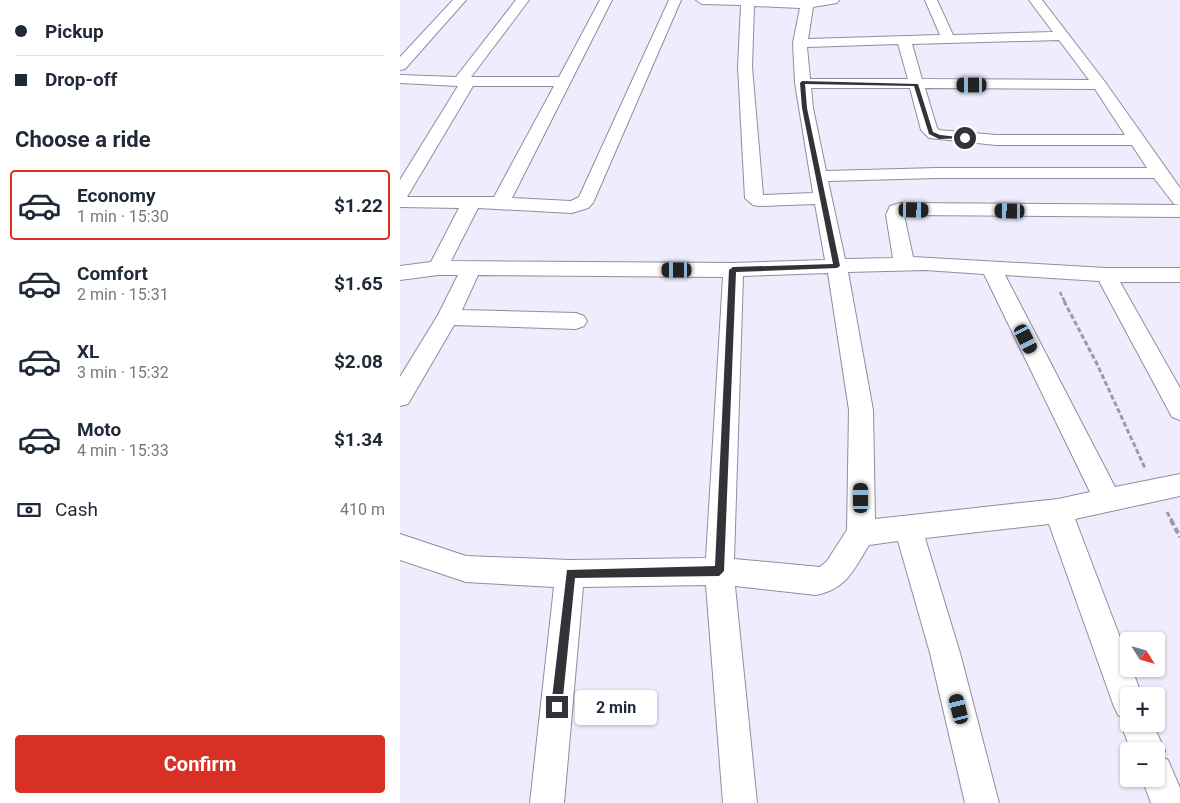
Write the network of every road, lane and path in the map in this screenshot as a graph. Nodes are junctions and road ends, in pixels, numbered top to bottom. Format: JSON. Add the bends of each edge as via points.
{"nodes":[{"id":1,"x":460,"y":0,"type":"edge"},
{"id":2,"x":523,"y":0,"type":"edge"},
{"id":3,"x":606,"y":0,"type":"edge"},
{"id":4,"x":675,"y":0,"type":"edge"},
{"id":5,"x":702,"y":0,"type":"edge"},
{"id":6,"x":710,"y":0,"type":"edge"},
{"id":7,"x":833,"y":0,"type":"edge"},
{"id":8,"x":931,"y":0,"type":"edge"},
{"id":9,"x":1035,"y":0,"type":"edge"},
{"id":10,"x":748,"y":2,"type":"junction"},
{"id":11,"x":807,"y":4,"type":"junction"},
{"id":12,"x":1062,"y":36,"type":"junction"},
{"id":13,"x":948,"y":39,"type":"junction"},
{"id":14,"x":904,"y":40,"type":"junction"},
{"id":15,"x":800,"y":43,"type":"junction"},
{"id":16,"x":400,"y":66,"type":"edge"},
{"id":17,"x":400,"y":79,"type":"edge"},
{"id":18,"x":564,"y":81,"type":"junction"},
{"id":19,"x":464,"y":82,"type":"junction"},
{"id":20,"x":802,"y":83,"type":"junction"},
{"id":21,"x":916,"y":85,"type":"junction"},
{"id":22,"x":1100,"y":85,"type":"junction"},
{"id":23,"x":1138,"y":140,"type":"junction"},
{"id":24,"x":1159,"y":173,"type":"junction"},
{"id":25,"x":819,"y":176,"type":"junction"},
{"id":26,"x":400,"y":194,"type":"edge"},
{"id":27,"x":823,"y":198,"type":"junction"},
{"id":28,"x":1180,"y":200,"type":"edge"},
{"id":29,"x":400,"y":202,"type":"edge"},
{"id":30,"x":471,"y":203,"type":"junction"},
{"id":31,"x":500,"y":203,"type":"junction"},
{"id":32,"x":1180,"y":211,"type":"edge"},
{"id":33,"x":904,"y":264,"type":"junction"},
{"id":34,"x":837,"y":266,"type":"junction"},
{"id":35,"x":438,"y":268,"type":"junction"},
{"id":36,"x":991,"y":268,"type":"junction"},
{"id":37,"x":471,"y":269,"type":"junction"},
{"id":38,"x":733,"y":270,"type":"junction"},
{"id":39,"x":1049,"y":271,"type":"junction"},
{"id":40,"x":400,"y":273,"type":"edge"},
{"id":41,"x":1106,"y":275,"type":"junction"},
{"id":42,"x":1180,"y":275,"type":"edge"},
{"id":43,"x":448,"y":317,"type":"junction"},
{"id":44,"x":576,"y":320,"type":"dead end"},
{"id":45,"x":400,"y":397,"type":"edge"},
{"id":46,"x":1180,"y":410,"type":"edge"},
{"id":47,"x":1168,"y":488,"type":"edge"},
{"id":48,"x":1107,"y":500,"type":"junction"},
{"id":49,"x":1058,"y":510,"type":"junction"},
{"id":50,"x":908,"y":528,"type":"junction"},
{"id":51,"x":861,"y":533,"type":"junction"},
{"id":52,"x":400,"y":548,"type":"edge"},
{"id":53,"x":719,"y":571,"type":"junction"},
{"id":54,"x":570,"y":574,"type":"junction"},
{"id":55,"x":1123,"y":687,"type":"edge"},
{"id":56,"x":547,"y":803,"type":"edge"},
{"id":57,"x":740,"y":803,"type":"edge"},
{"id":58,"x":982,"y":803,"type":"edge"}],
"edges":[{"from":1,"to":16,"type":"street"},
{"from":2,"to":19,"type":"street"},
{"from":3,"to":18,"type":"street"},
{"from":4,"to":31,"type":"street","via":[[654,41],[587,199],[572,206]]},
{"from":5,"to":6,"type":"street"},
{"from":6,"to":10,"type":"street"},
{"from":7,"to":11,"type":"street"},
{"from":8,"to":13,"type":"street"},
{"from":9,"to":12,"type":"street"},
{"from":10,"to":11,"type":"street"},
{"from":10,"to":27,"type":"street","via":[[745,67],[754,198],[759,201]]},
{"from":11,"to":15,"type":"street"},
{"from":12,"to":13,"type":"street"},
{"from":12,"to":22,"type":"street"},
{"from":13,"to":14,"type":"street"},
{"from":14,"to":15,"type":"street"},
{"from":14,"to":21,"type":"street"},
{"from":15,"to":20,"type":"street"},
{"from":17,"to":19,"type":"street"},
{"from":18,"to":19,"type":"street"},
{"from":18,"to":31,"type":"street"},
{"from":19,"to":26,"type":"street"},
{"from":20,"to":21,"type":"street"},
{"from":20,"to":25,"type":"street"},
{"from":21,"to":22,"type":"street"},
{"from":21,"to":23,"type":"street","via":[[929,130],[939,137]]},
{"from":22,"to":23,"type":"street"},
{"from":23,"to":24,"type":"street"},
{"from":24,"to":25,"type":"street"},
{"from":24,"to":28,"type":"street"},
{"from":25,"to":27,"type":"street"},
{"from":27,"to":34,"type":"street"},
{"from":29,"to":30,"type":"street"},
{"from":30,"to":31,"type":"street"},
{"from":30,"to":35,"type":"street"},
{"from":32,"to":33,"type":"street","via":[[900,209],[895,216]]},
{"from":33,"to":34,"type":"street"},
{"from":33,"to":36,"type":"street"},
{"from":34,"to":38,"type":"street"},
{"from":34,"to":51,"type":"street","via":[[861,410]]},
{"from":35,"to":37,"type":"street"},
{"from":35,"to":40,"type":"street"},
{"from":36,"to":39,"type":"street"},
{"from":36,"to":48,"type":"street"},
{"from":37,"to":38,"type":"street"},
{"from":37,"to":43,"type":"street"},
{"from":38,"to":53,"type":"street"},
{"from":39,"to":41,"type":"street"},
{"from":39,"to":47,"type":"path","via":[[1097,364]]},
{"from":41,"to":42,"type":"street"},
{"from":41,"to":46,"type":"street"},
{"from":43,"to":44,"type":"street"},
{"from":43,"to":45,"type":"street"},
{"from":47,"to":48,"type":"street"},
{"from":48,"to":49,"type":"street"},
{"from":49,"to":50,"type":"street"},
{"from":49,"to":55,"type":"street"},
{"from":50,"to":51,"type":"street"},
{"from":50,"to":58,"type":"street","via":[[945,653]]},
{"from":51,"to":53,"type":"street","via":[[837,570],[827,579],[816,581]]},
{"from":52,"to":54,"type":"street","via":[[466,569]]},
{"from":53,"to":54,"type":"street"},
{"from":53,"to":57,"type":"street"},
{"from":54,"to":56,"type":"street"}]}
